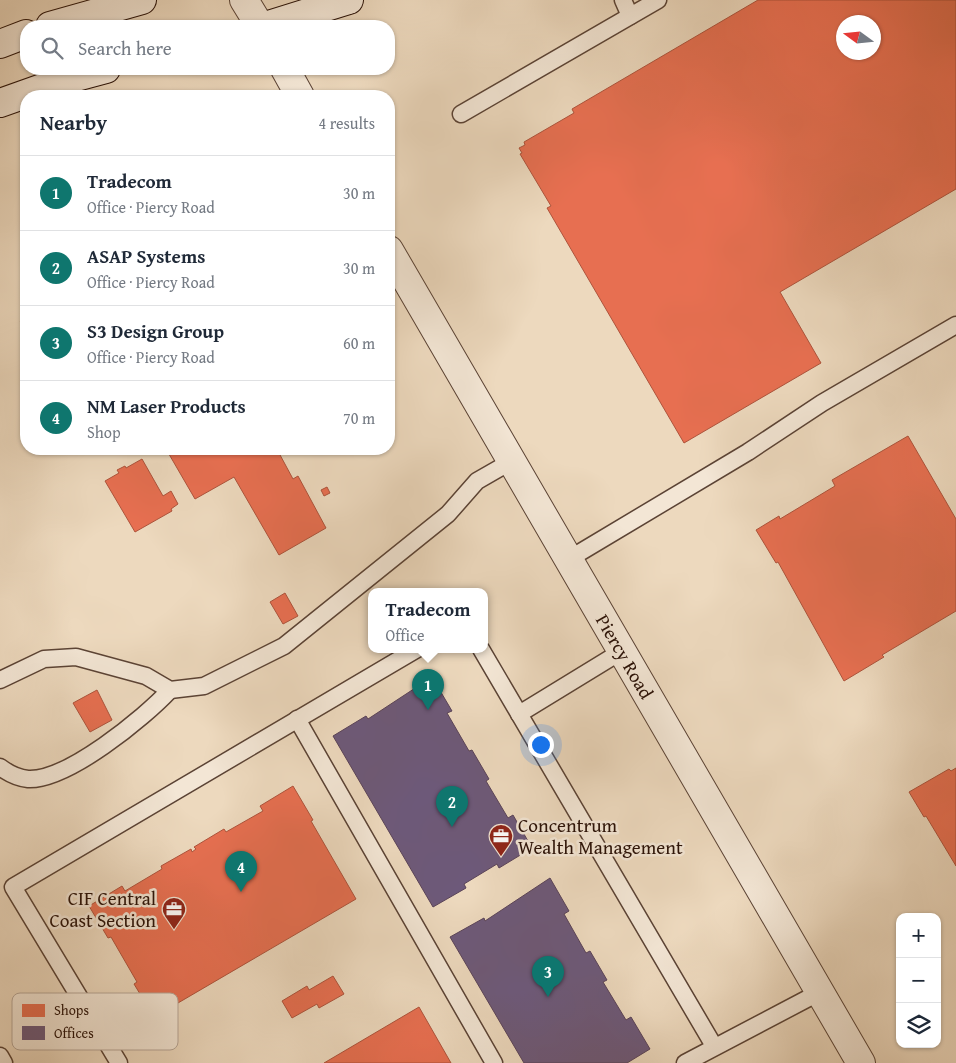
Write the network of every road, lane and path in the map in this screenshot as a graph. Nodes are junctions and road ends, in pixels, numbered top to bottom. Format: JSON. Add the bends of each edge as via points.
{"nodes":[{"id":1,"x":142,"y":0,"type":"edge"},
{"id":2,"x":244,"y":0,"type":"edge"},
{"id":3,"x":349,"y":0,"type":"edge"},
{"id":4,"x":623,"y":0,"type":"edge"},
{"id":5,"x":658,"y":0,"type":"edge"},
{"id":6,"x":630,"y":16,"type":"junction"},
{"id":7,"x":71,"y":20,"type":"edge"},
{"id":8,"x":256,"y":20,"type":"edge"},
{"id":9,"x":284,"y":20,"type":"edge"},
{"id":10,"x":20,"y":36,"type":"edge"},
{"id":11,"x":0,"y":44,"type":"edge"},
{"id":12,"x":84,"y":75,"type":"edge"},
{"id":13,"x":288,"y":75,"type":"edge"},
{"id":14,"x":35,"y":90,"type":"edge"},
{"id":15,"x":297,"y":90,"type":"edge"},
{"id":16,"x":20,"y":95,"type":"edge"},
{"id":17,"x":0,"y":102,"type":"edge"},
{"id":18,"x":461,"y":114,"type":"dead end"},
{"id":19,"x":395,"y":260,"type":"edge"},
{"id":20,"x":956,"y":325,"type":"edge"},
{"id":21,"x":512,"y":461,"type":"junction"},
{"id":22,"x":569,"y":559,"type":"junction"},
{"id":23,"x":622,"y":650,"type":"junction"},
{"id":24,"x":409,"y":653,"type":"edge"},
{"id":25,"x":483,"y":653,"type":"edge"},
{"id":26,"x":0,"y":680,"type":"edge"},
{"id":27,"x":170,"y":690,"type":"junction"},
{"id":28,"x":519,"y":714,"type":"junction"},
{"id":29,"x":297,"y":719,"type":"junction"},
{"id":30,"x":0,"y":766,"type":"edge"},
{"id":31,"x":820,"y":992,"type":"junction"},
{"id":32,"x":77,"y":993,"type":"edge"},
{"id":33,"x":714,"y":1046,"type":"junction"},
{"id":34,"x":111,"y":1050,"type":"edge"},
{"id":35,"x":0,"y":1056,"type":"edge"},
{"id":36,"x":4,"y":1063,"type":"edge"},
{"id":37,"x":119,"y":1063,"type":"edge"},
{"id":38,"x":494,"y":1063,"type":"edge"},
{"id":39,"x":685,"y":1063,"type":"edge"},
{"id":40,"x":862,"y":1063,"type":"edge"}],
"edges":[{"from":1,"to":7,"type":"street"},
{"from":2,"to":8,"type":"street"},
{"from":3,"to":9,"type":"street"},
{"from":4,"to":6,"type":"lane"},
{"from":5,"to":6,"type":"lane"},
{"from":6,"to":18,"type":"lane"},
{"from":10,"to":11,"type":"street"},
{"from":12,"to":14,"type":"street"},
{"from":13,"to":15,"type":"street"},
{"from":16,"to":17,"type":"street"},
{"from":19,"to":21,"type":"street","name":"Piercy Road"},
{"from":20,"to":22,"type":"lane","via":[[822,403],[740,457]]},
{"from":21,"to":22,"type":"street","name":"Piercy Road"},
{"from":21,"to":27,"type":"lane","via":[[477,481],[448,514],[284,646],[204,686]]},
{"from":22,"to":23,"type":"street","name":"Piercy Road"},
{"from":23,"to":28,"type":"lane"},
{"from":23,"to":31,"type":"street","name":"Piercy Road"},
{"from":24,"to":29,"type":"lane"},
{"from":25,"to":28,"type":"lane"},
{"from":26,"to":27,"type":"lane","via":[[44,660],[76,657],[146,676]]},
{"from":27,"to":30,"type":"lane","via":[[115,739],[61,771],[29,779],[9,774]]},
{"from":28,"to":33,"type":"lane"},
{"from":29,"to":32,"type":"lane","via":[[13,887]]},
{"from":29,"to":38,"type":"lane"},
{"from":31,"to":33,"type":"lane"},
{"from":31,"to":40,"type":"street","name":"Piercy Road"},
{"from":33,"to":39,"type":"lane"},
{"from":34,"to":37,"type":"lane"},
{"from":35,"to":36,"type":"lane"}]}
